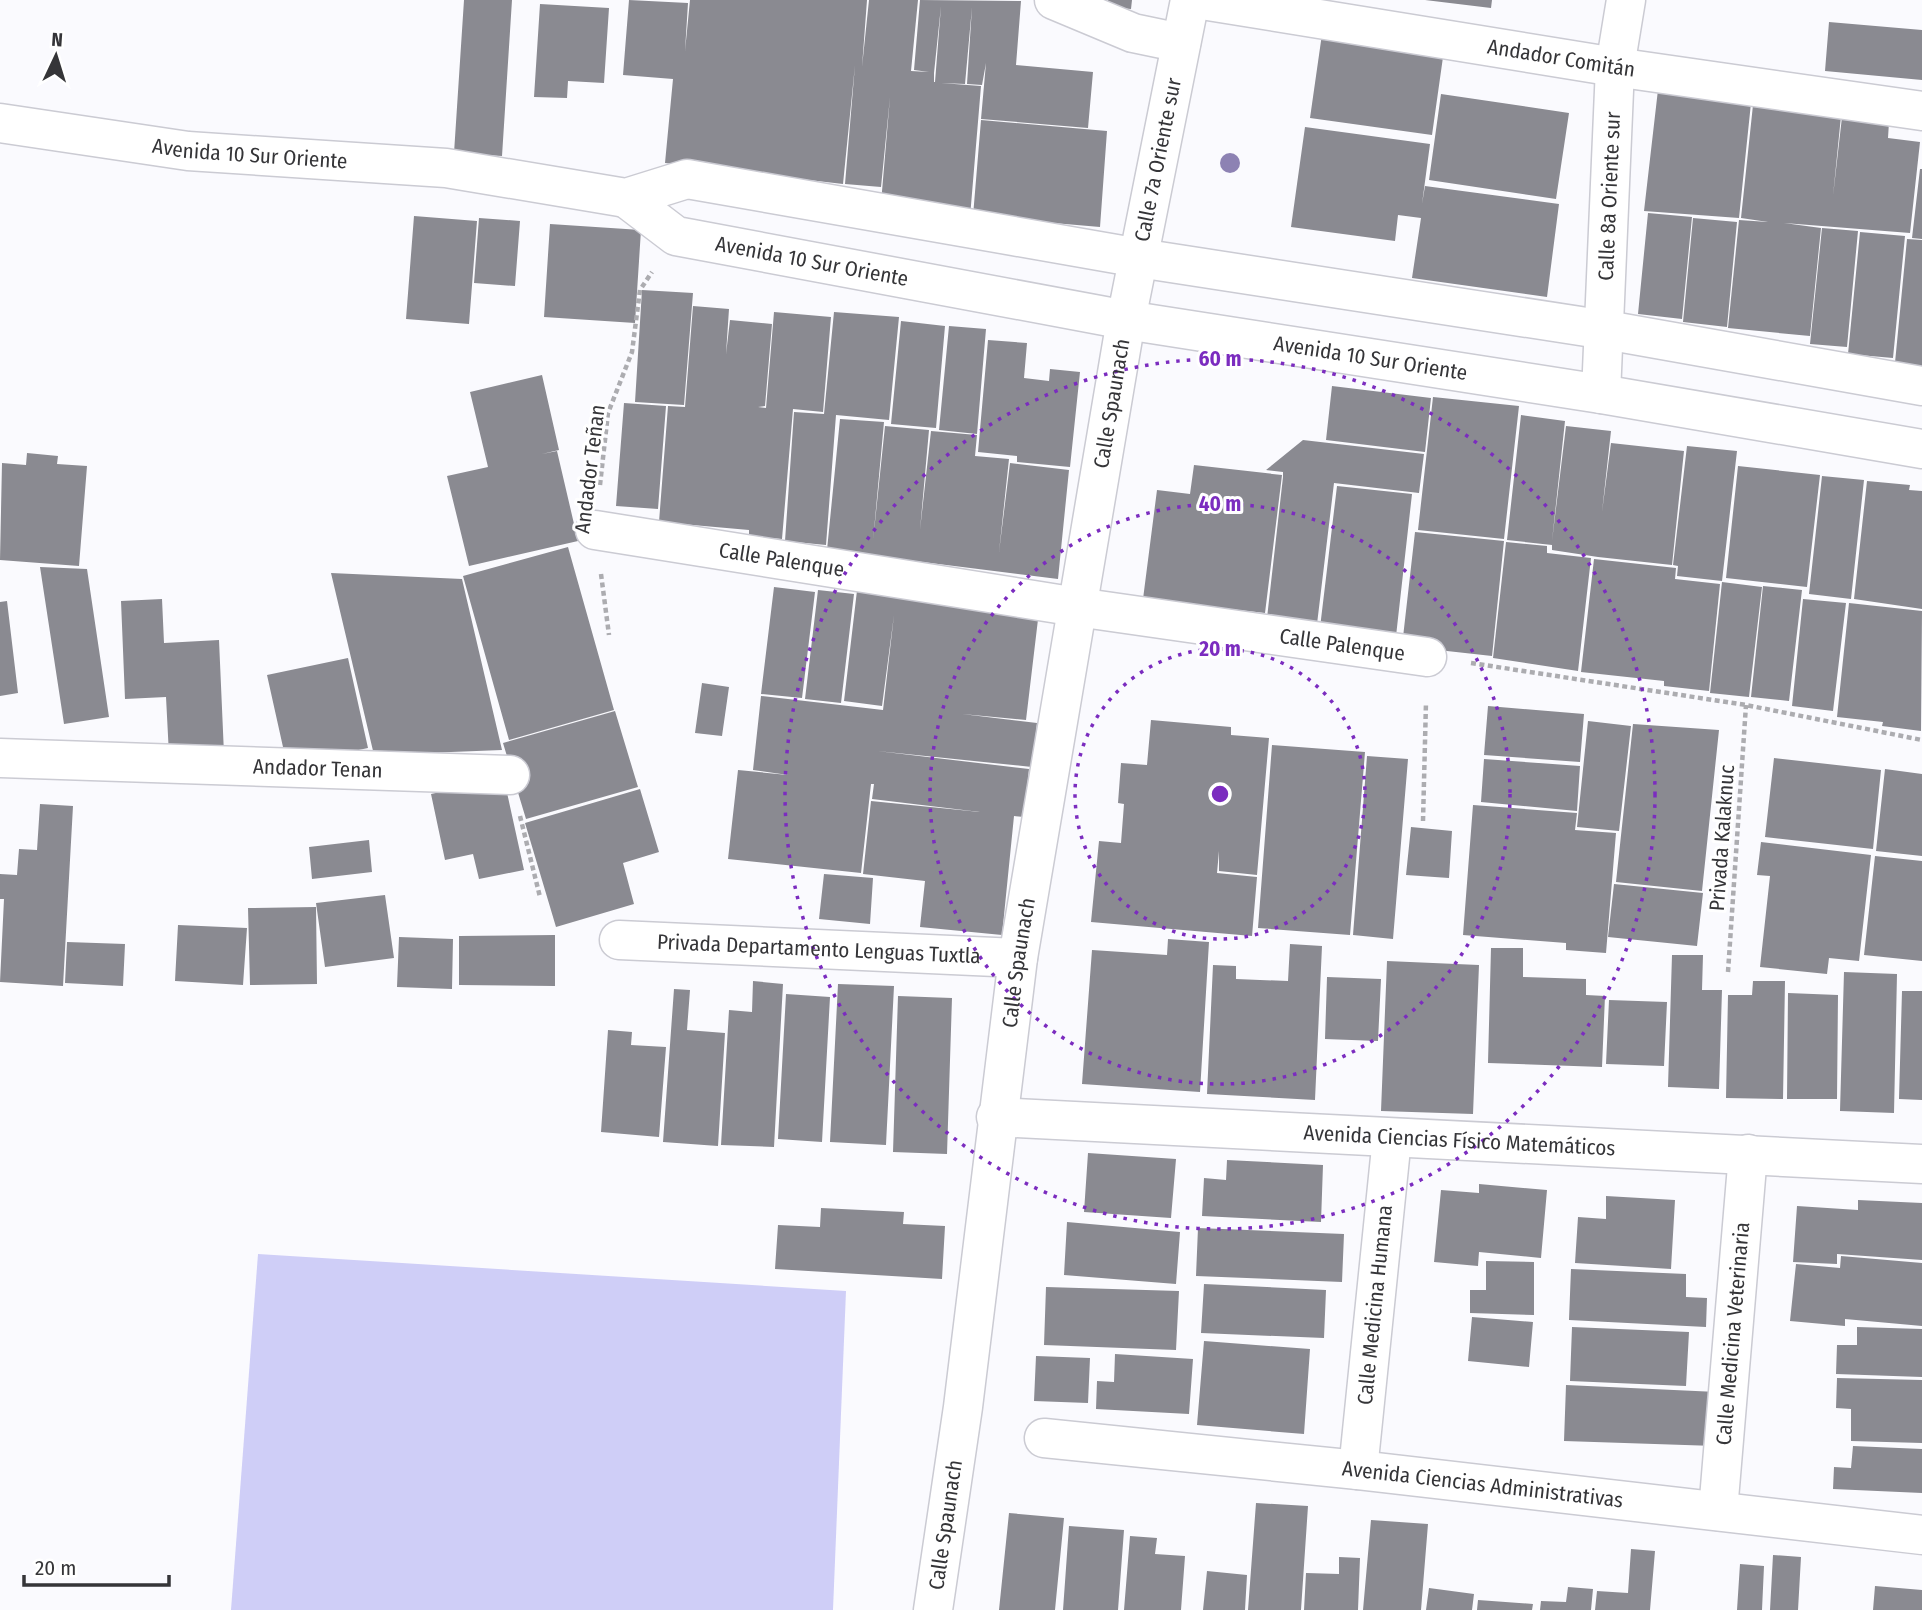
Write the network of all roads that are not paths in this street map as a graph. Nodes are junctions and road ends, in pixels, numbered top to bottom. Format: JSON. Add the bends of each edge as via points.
{"nodes":[{"id":1,"x":1054,"y":0,"type":"edge"},
{"id":2,"x":1190,"y":0,"type":"edge"},
{"id":3,"x":1202,"y":0,"type":"edge"},
{"id":4,"x":1626,"y":0,"type":"edge"},
{"id":5,"x":1181,"y":43,"type":"junction"},
{"id":6,"x":1615,"y":67,"type":"junction"},
{"id":7,"x":1922,"y":111,"type":"edge"},
{"id":8,"x":0,"y":123,"type":"edge"},
{"id":9,"x":626,"y":198,"type":"junction"},
{"id":10,"x":1139,"y":258,"type":"junction"},
{"id":11,"x":1126,"y":320,"type":"junction"},
{"id":12,"x":1606,"y":330,"type":"junction"},
{"id":13,"x":1922,"y":386,"type":"edge"},
{"id":14,"x":1601,"y":394,"type":"junction"},
{"id":15,"x":1922,"y":449,"type":"edge"},
{"id":16,"x":595,"y":530,"type":"road end"},
{"id":17,"x":1077,"y":607,"type":"junction"},
{"id":18,"x":1427,"y":657,"type":"road end"},
{"id":19,"x":0,"y":758,"type":"edge"},
{"id":20,"x":510,"y":775,"type":"road end"},
{"id":21,"x":619,"y":940,"type":"dead end"},
{"id":22,"x":1017,"y":958,"type":"junction"},
{"id":23,"x":996,"y":1117,"type":"junction"},
{"id":24,"x":1392,"y":1138,"type":"junction"},
{"id":25,"x":1748,"y":1154,"type":"junction"},
{"id":26,"x":1922,"y":1164,"type":"edge"},
{"id":27,"x":1044,"y":1438,"type":"dead end"},
{"id":28,"x":1358,"y":1470,"type":"junction"},
{"id":29,"x":1718,"y":1511,"type":"junction"},
{"id":30,"x":1922,"y":1535,"type":"edge"},
{"id":31,"x":933,"y":1610,"type":"edge"}],
"edges":[{"from":1,"to":5,"type":"street","via":[[1133,33]]},
{"from":2,"to":5,"type":"street","name":"Calle 7a Oriente sur"},
{"from":3,"to":6,"type":"street","name":"Andador Comitán"},
{"from":4,"to":6,"type":"street","name":"Calle 8a Oriente sur"},
{"from":5,"to":10,"type":"street","name":"Calle 7a Oriente sur"},
{"from":6,"to":7,"type":"street","name":"Andador Comitán"},
{"from":6,"to":12,"type":"street","name":"Calle 8a Oriente sur"},
{"from":8,"to":9,"type":"street","name":"Avenida 10 Sur Oriente","via":[[188,151],[446,168]]},
{"from":9,"to":10,"type":"street","name":"Avenida 10 Sur Oriente","via":[[687,178]]},
{"from":9,"to":11,"type":"street","name":"Avenida 10 Sur Oriente","via":[[676,236]]},
{"from":10,"to":11,"type":"street","name":"Calle 7a Oriente sur"},
{"from":10,"to":12,"type":"street","name":"Avenida 10 Sur Oriente"},
{"from":11,"to":14,"type":"street","name":"Avenida 10 Sur Oriente"},
{"from":11,"to":17,"type":"street","name":"Calle Spaunach"},
{"from":12,"to":13,"type":"street","name":"Avenida 10 Sur Oriente"},
{"from":12,"to":14,"type":"street","name":"Calle 8a Oriente sur"},
{"from":14,"to":15,"type":"street","name":"Avenida 10 Sur Oriente"},
{"from":16,"to":17,"type":"street","name":"Calle Palenque"},
{"from":17,"to":18,"type":"street","name":"Calle Palenque"},
{"from":17,"to":22,"type":"street","name":"Calle Spaunach"},
{"from":19,"to":20,"type":"street","name":"Andador Tenan"},
{"from":21,"to":22,"type":"street","name":"Privada Departamento Lenguas Tuxtla"},
{"from":22,"to":23,"type":"street","name":"Calle Spaunach"},
{"from":23,"to":24,"type":"street","name":"Avenida Ciencias Físico Matemáticos"},
{"from":23,"to":31,"type":"street","name":"Calle Spaunach","via":[[963,1407]]},
{"from":24,"to":25,"type":"street","name":"Avenida Ciencias Físico Matemáticos"},
{"from":24,"to":28,"type":"street","name":"Calle Medicina Humana"},
{"from":25,"to":26,"type":"street","name":"Avenida Ciencias Físico Matemáticos"},
{"from":25,"to":29,"type":"street","name":"Calle Medicina Veterinaria"},
{"from":27,"to":28,"type":"street","name":"Avenida Ciencias Administrativas"},
{"from":28,"to":29,"type":"street","name":"Avenida Ciencias Administrativas"},
{"from":29,"to":30,"type":"street","name":"Avenida Ciencias Administrativas"}]}
